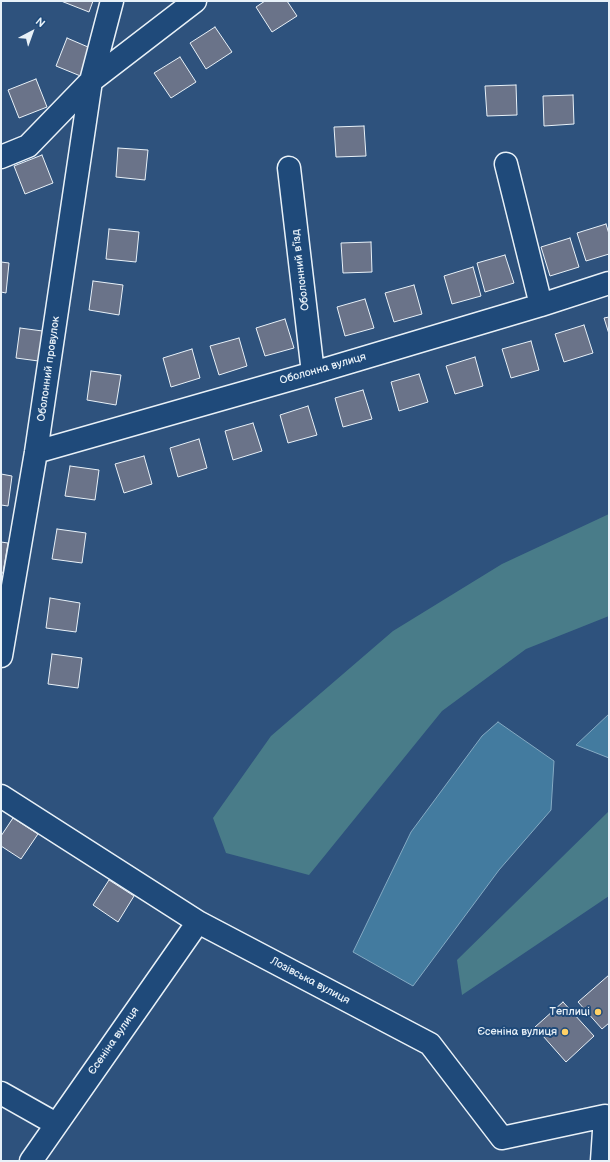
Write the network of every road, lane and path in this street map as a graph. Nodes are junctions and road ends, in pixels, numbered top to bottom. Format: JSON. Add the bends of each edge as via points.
{"nodes":[{"id":1,"x":112,"y":1,"type":"edge"},
{"id":2,"x":195,"y":1,"type":"edge"},
{"id":3,"x":91,"y":81,"type":"junction"},
{"id":4,"x":1,"y":157,"type":"edge"},
{"id":5,"x":506,"y":164,"type":"dead end"},
{"id":6,"x":289,"y":168,"type":"dead end"},
{"id":7,"x":609,"y":282,"type":"edge"},
{"id":8,"x":541,"y":305,"type":"junction"},
{"id":9,"x":313,"y":373,"type":"junction"},
{"id":10,"x":36,"y":452,"type":"junction"},
{"id":11,"x":1,"y":656,"type":"edge"},
{"id":12,"x":1,"y":796,"type":"edge"},
{"id":13,"x":198,"y":922,"type":"junction"},
{"id":14,"x":1,"y":1093,"type":"edge"},
{"id":15,"x":56,"y":1124,"type":"junction"},
{"id":16,"x":31,"y":1161,"type":"edge"},
{"id":17,"x":602,"y":1161,"type":"edge"}],
"edges":[{"from":1,"to":3,"type":"street","name":"Оболонний провулок"},
{"from":2,"to":3,"type":"street"},
{"from":3,"to":4,"type":"street","via":[[28,146]]},
{"from":3,"to":10,"type":"street","name":"Оболонний провулок"},
{"from":5,"to":8,"type":"street"},
{"from":6,"to":9,"type":"street","name":"Оболонний в’їзд"},
{"from":7,"to":8,"type":"street","name":"Оболонна вулиця"},
{"from":8,"to":9,"type":"street","name":"Оболонна вулиця"},
{"from":9,"to":10,"type":"street","name":"Оболонна вулиця"},
{"from":10,"to":11,"type":"street","name":"Оболонний провулок"},
{"from":12,"to":13,"type":"street","name":"Лозівська вулиця"},
{"from":13,"to":15,"type":"street","name":"Єсеніна вулиця"},
{"from":13,"to":17,"type":"street","name":"Лозівська вулиця","via":[[430,1044],[502,1138],[605,1116]]},
{"from":14,"to":15,"type":"street"},
{"from":15,"to":16,"type":"street","name":"Єсеніна вулиця"}]}
